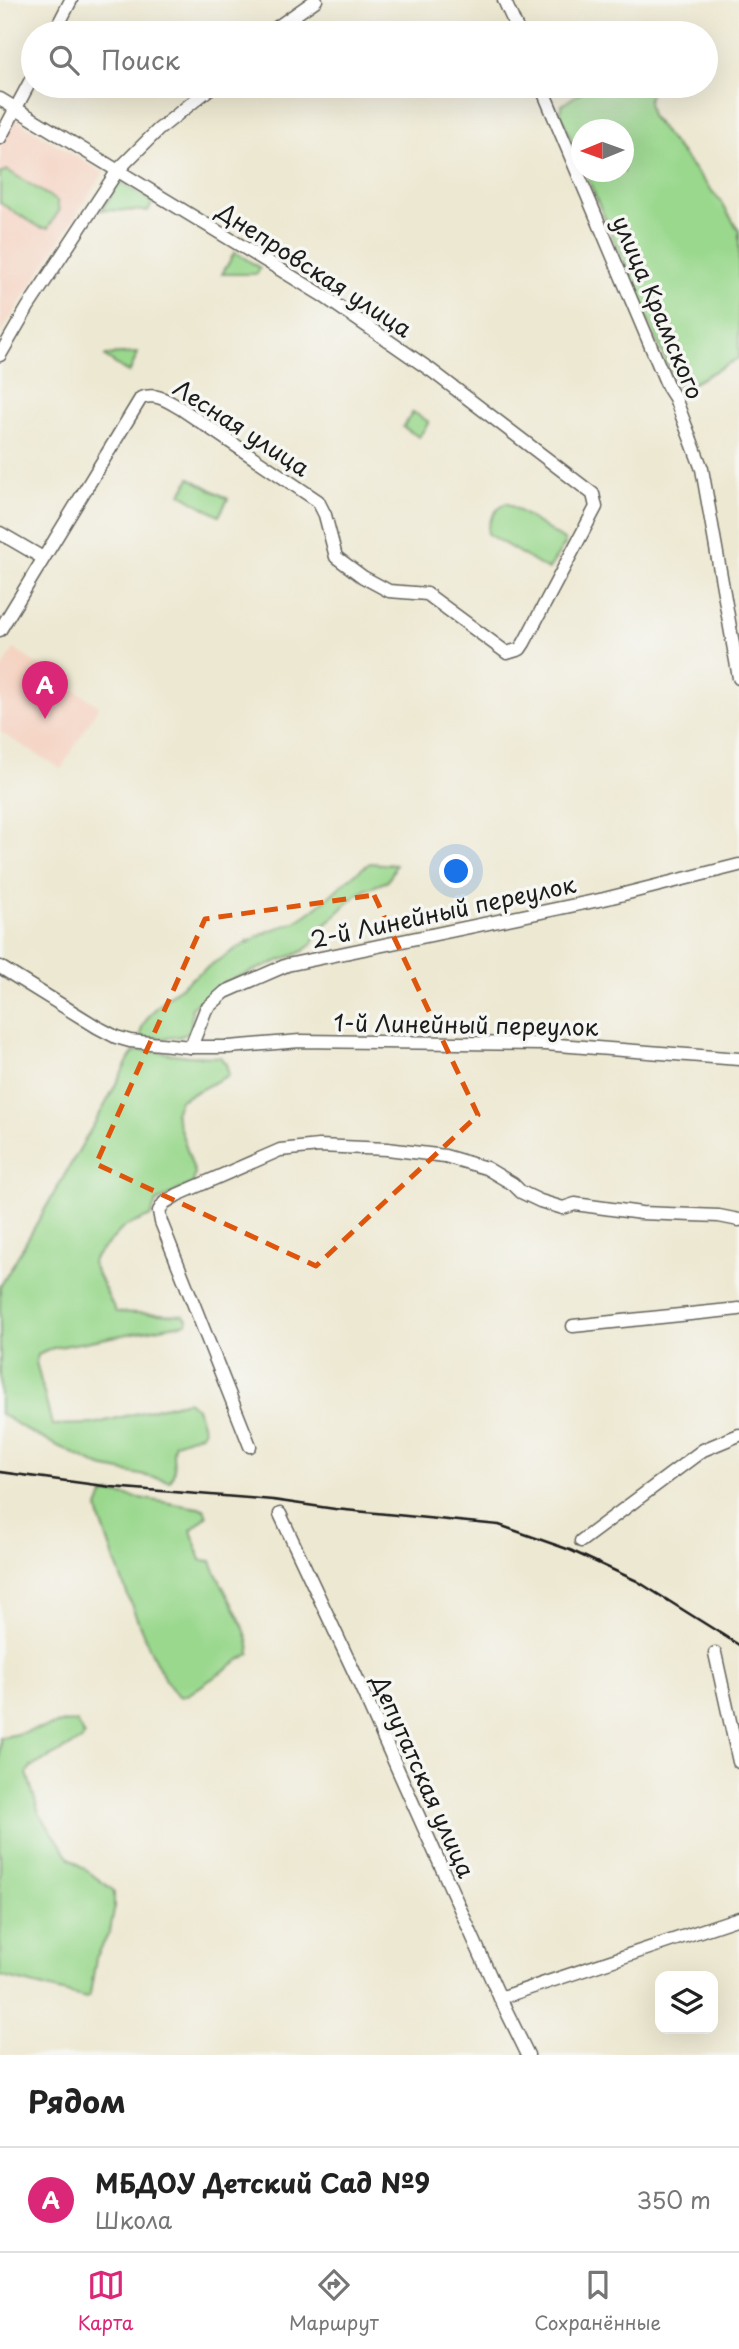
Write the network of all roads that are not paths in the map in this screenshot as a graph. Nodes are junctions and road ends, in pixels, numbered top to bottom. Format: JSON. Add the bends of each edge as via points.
{"nodes":[{"id":1,"x":71,"y":0,"type":"edge"},
{"id":2,"x":316,"y":0,"type":"edge"},
{"id":3,"x":504,"y":0,"type":"edge"},
{"id":4,"x":60,"y":21,"type":"edge"},
{"id":5,"x":286,"y":21,"type":"edge"},
{"id":6,"x":514,"y":21,"type":"edge"},
{"id":7,"x":22,"y":98,"type":"edge"},
{"id":8,"x":198,"y":98,"type":"edge"},
{"id":9,"x":546,"y":98,"type":"edge"},
{"id":10,"x":0,"y":99,"type":"edge"},
{"id":11,"x":17,"y":109,"type":"junction"},
{"id":12,"x":0,"y":138,"type":"edge"},
{"id":13,"x":118,"y":170,"type":"junction"},
{"id":14,"x":0,"y":355,"type":"edge"},
{"id":15,"x":318,"y":501,"type":"joint"},
{"id":16,"x":0,"y":533,"type":"edge"},
{"id":17,"x":43,"y":558,"type":"junction"},
{"id":18,"x":0,"y":630,"type":"edge"},
{"id":19,"x":739,"y":678,"type":"edge"},
{"id":20,"x":739,"y":865,"type":"edge"},
{"id":21,"x":0,"y":967,"type":"edge"},
{"id":22,"x":191,"y":1047,"type":"junction"},
{"id":23,"x":739,"y":1059,"type":"edge"},
{"id":24,"x":739,"y":1220,"type":"edge"},
{"id":25,"x":739,"y":1309,"type":"edge"},
{"id":26,"x":573,"y":1326,"type":"dead end"},
{"id":27,"x":739,"y":1435,"type":"edge"},
{"id":28,"x":250,"y":1446,"type":"dead end"},
{"id":29,"x":280,"y":1514,"type":"dead end"},
{"id":30,"x":581,"y":1541,"type":"dead end"},
{"id":31,"x":715,"y":1653,"type":"dead end"},
{"id":32,"x":739,"y":1762,"type":"edge"},
{"id":33,"x":739,"y":1918,"type":"edge"},
{"id":34,"x":500,"y":1998,"type":"junction"},
{"id":35,"x":528,"y":2055,"type":"edge"}],
"edges":[{"from":1,"to":4,"type":"street"},
{"from":2,"to":5,"type":"street"},
{"from":3,"to":6,"type":"street"},
{"from":7,"to":11,"type":"street"},
{"from":8,"to":13,"type":"street"},
{"from":9,"to":19,"type":"street","name":"улица Крамского","via":[[676,398],[702,469]]},
{"from":10,"to":11,"type":"street","name":"Днепровская улица"},
{"from":11,"to":12,"type":"street"},
{"from":11,"to":13,"type":"street","name":"Днепровская улица"},
{"from":13,"to":14,"type":"street"},
{"from":13,"to":15,"type":"street","name":"Днепровская улица","via":[[322,295],[432,371],[593,494],[596,507],[520,649],[507,653],[427,594],[388,591],[336,557]]},
{"from":15,"to":17,"type":"street","name":"Лесная улица","via":[[165,399],[151,395],[141,398]]},
{"from":16,"to":17,"type":"street"},
{"from":17,"to":18,"type":"street"},
{"from":20,"to":22,"type":"street","name":"2-й Линейный переулок","via":[[604,899],[287,965],[225,992],[206,1009]]},
{"from":21,"to":22,"type":"street","name":"1-й Линейный переулок","via":[[116,1037]]},
{"from":22,"to":23,"type":"street","name":"1-й Линейный переулок","via":[[300,1041],[545,1044]]},
{"from":24,"to":28,"type":"street","via":[[575,1204],[563,1208],[521,1192],[486,1168],[446,1157],[319,1146],[279,1150],[164,1203],[159,1211],[161,1222]]},
{"from":25,"to":26,"type":"street"},
{"from":27,"to":30,"type":"street","via":[[703,1450]]},
{"from":29,"to":34,"type":"street","name":"Депутатская улица"},
{"from":31,"to":32,"type":"street"},
{"from":33,"to":34,"type":"street"},
{"from":34,"to":35,"type":"street","name":"Депутатская улица"}]}
